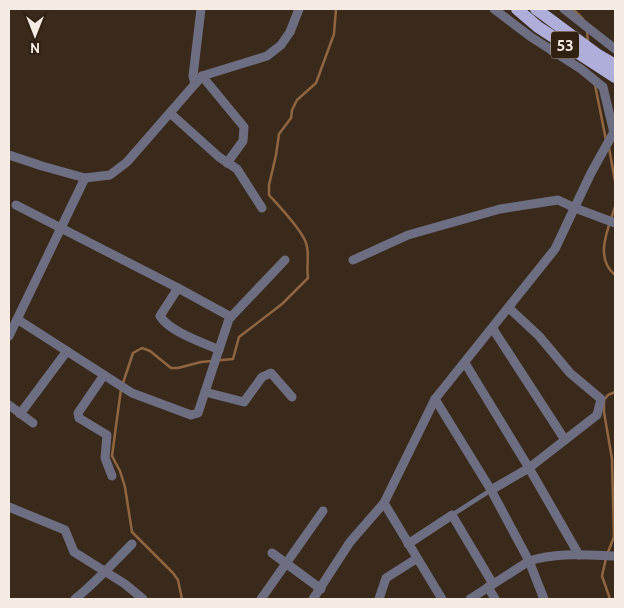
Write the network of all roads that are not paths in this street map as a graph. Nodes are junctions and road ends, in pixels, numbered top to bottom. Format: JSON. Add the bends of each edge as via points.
{"nodes":[{"id":1,"x":201,"y":9,"type":"edge"},
{"id":2,"x":299,"y":9,"type":"edge"},
{"id":3,"x":494,"y":9,"type":"edge"},
{"id":4,"x":517,"y":9,"type":"edge"},
{"id":5,"x":536,"y":9,"type":"edge"},
{"id":6,"x":564,"y":9,"type":"edge"},
{"id":7,"x":615,"y":49,"type":"edge"},
{"id":8,"x":615,"y":65,"type":"edge"},
{"id":9,"x":202,"y":76,"type":"junction"},
{"id":10,"x":615,"y":77,"type":"edge"},
{"id":11,"x":195,"y":84,"type":"junction"},
{"id":12,"x":170,"y":113,"type":"junction"},
{"id":13,"x":614,"y":132,"type":"edge"},
{"id":14,"x":9,"y":155,"type":"edge"},
{"id":15,"x":228,"y":163,"type":"junction"},
{"id":16,"x":85,"y":178,"type":"junction"},
{"id":17,"x":16,"y":205,"type":"dead end"},
{"id":18,"x":262,"y":208,"type":"dead end"},
{"id":19,"x":575,"y":208,"type":"junction"},
{"id":20,"x":615,"y":222,"type":"edge"},
{"id":21,"x":62,"y":228,"type":"junction"},
{"id":22,"x":285,"y":260,"type":"dead end"},
{"id":23,"x":353,"y":260,"type":"dead end"},
{"id":24,"x":178,"y":288,"type":"junction"},
{"id":25,"x":509,"y":308,"type":"junction"},
{"id":26,"x":231,"y":317,"type":"junction"},
{"id":27,"x":17,"y":319,"type":"junction"},
{"id":28,"x":493,"y":329,"type":"junction"},
{"id":29,"x":9,"y":336,"type":"edge"},
{"id":30,"x":219,"y":350,"type":"junction"},
{"id":31,"x":66,"y":351,"type":"junction"},
{"id":32,"x":465,"y":363,"type":"junction"},
{"id":33,"x":104,"y":374,"type":"junction"},
{"id":34,"x":205,"y":392,"type":"junction"},
{"id":35,"x":292,"y":397,"type":"dead end"},
{"id":36,"x":435,"y":400,"type":"junction"},
{"id":37,"x":9,"y":405,"type":"edge"},
{"id":38,"x":20,"y":414,"type":"junction"},
{"id":39,"x":33,"y":423,"type":"dead end"},
{"id":40,"x":565,"y":440,"type":"junction"},
{"id":41,"x":530,"y":468,"type":"junction"},
{"id":42,"x":112,"y":476,"type":"dead end"},
{"id":43,"x":491,"y":490,"type":"junction"},
{"id":44,"x":384,"y":502,"type":"junction"},
{"id":45,"x":9,"y":507,"type":"edge"},
{"id":46,"x":323,"y":511,"type":"dead end"},
{"id":47,"x":452,"y":515,"type":"junction"},
{"id":48,"x":132,"y":544,"type":"dead end"},
{"id":49,"x":408,"y":544,"type":"junction"},
{"id":50,"x":272,"y":553,"type":"dead end"},
{"id":51,"x":579,"y":555,"type":"junction"},
{"id":52,"x":615,"y":556,"type":"edge"},
{"id":53,"x":416,"y":559,"type":"junction"},
{"id":54,"x":528,"y":561,"type":"junction"},
{"id":55,"x":286,"y":564,"type":"junction"},
{"id":56,"x":105,"y":571,"type":"junction"},
{"id":57,"x":490,"y":585,"type":"junction"},
{"id":58,"x":321,"y":589,"type":"junction"},
{"id":59,"x":141,"y":598,"type":"edge"},
{"id":60,"x":75,"y":599,"type":"edge"},
{"id":61,"x":261,"y":599,"type":"edge"},
{"id":62,"x":313,"y":599,"type":"edge"},
{"id":63,"x":379,"y":599,"type":"edge"},
{"id":64,"x":442,"y":599,"type":"edge"},
{"id":65,"x":470,"y":599,"type":"edge"},
{"id":66,"x":495,"y":599,"type":"edge"},
{"id":67,"x":544,"y":599,"type":"edge"}],
"edges":[{"from":1,"to":11,"type":"street","via":[[193,76]]},
{"from":2,"to":9,"type":"street","via":[[290,32],[267,56]]},
{"from":3,"to":13,"type":"street","via":[[603,87]]},
{"from":4,"to":10,"type":"main road","number":"53"},
{"from":5,"to":8,"type":"main road","number":"53"},
{"from":6,"to":7,"type":"street"},
{"from":9,"to":11,"type":"street"},
{"from":9,"to":15,"type":"street","via":[[244,127],[243,141]]},
{"from":11,"to":12,"type":"street"},
{"from":12,"to":15,"type":"street"},
{"from":12,"to":16,"type":"street","via":[[127,162],[110,175]]},
{"from":13,"to":19,"type":"street"},
{"from":14,"to":16,"type":"street"},
{"from":15,"to":18,"type":"street","via":[[237,170]]},
{"from":16,"to":21,"type":"street"},
{"from":17,"to":21,"type":"street"},
{"from":19,"to":20,"type":"street"},
{"from":19,"to":23,"type":"street","via":[[558,200],[500,210],[408,235]]},
{"from":19,"to":25,"type":"street","via":[[555,250]]},
{"from":21,"to":24,"type":"street"},
{"from":21,"to":27,"type":"street"},
{"from":22,"to":26,"type":"street"},
{"from":24,"to":26,"type":"street"},
{"from":24,"to":30,"type":"street","via":[[160,316],[162,321]]},
{"from":25,"to":28,"type":"street"},
{"from":25,"to":40,"type":"street","via":[[539,336],[570,373],[601,398],[597,414]]},
{"from":26,"to":30,"type":"street"},
{"from":27,"to":29,"type":"street"},
{"from":27,"to":31,"type":"street"},
{"from":28,"to":32,"type":"street"},
{"from":28,"to":40,"type":"street"},
{"from":30,"to":34,"type":"street"},
{"from":31,"to":33,"type":"street"},
{"from":31,"to":38,"type":"street"},
{"from":32,"to":36,"type":"street"},
{"from":32,"to":41,"type":"street"},
{"from":33,"to":34,"type":"street","via":[[132,393],[191,414],[198,413]]},
{"from":33,"to":42,"type":"street","via":[[78,412],[79,418],[107,436],[105,458]]},
{"from":34,"to":35,"type":"street","via":[[244,402],[262,377],[271,373]]},
{"from":36,"to":43,"type":"street"},
{"from":36,"to":44,"type":"street"},
{"from":37,"to":38,"type":"street"},
{"from":38,"to":39,"type":"street"},
{"from":40,"to":41,"type":"street"},
{"from":41,"to":43,"type":"street"},
{"from":41,"to":51,"type":"street"},
{"from":43,"to":47,"type":"lane"},
{"from":43,"to":54,"type":"street"},
{"from":44,"to":49,"type":"street"},
{"from":44,"to":58,"type":"street","via":[[350,542]]},
{"from":45,"to":56,"type":"street","via":[[65,530],[74,552]]},
{"from":46,"to":55,"type":"street"},
{"from":47,"to":49,"type":"street"},
{"from":47,"to":57,"type":"street"},
{"from":48,"to":56,"type":"street"},
{"from":49,"to":53,"type":"street"},
{"from":50,"to":55,"type":"street"},
{"from":51,"to":52,"type":"street"},
{"from":51,"to":54,"type":"street"},
{"from":53,"to":63,"type":"street","via":[[386,578]]},
{"from":53,"to":64,"type":"street"},
{"from":54,"to":57,"type":"street"},
{"from":54,"to":67,"type":"street"},
{"from":55,"to":58,"type":"street"},
{"from":55,"to":61,"type":"street"},
{"from":56,"to":59,"type":"street"},
{"from":56,"to":60,"type":"street"},
{"from":57,"to":65,"type":"street"},
{"from":57,"to":66,"type":"street"},
{"from":58,"to":62,"type":"street"}]}
